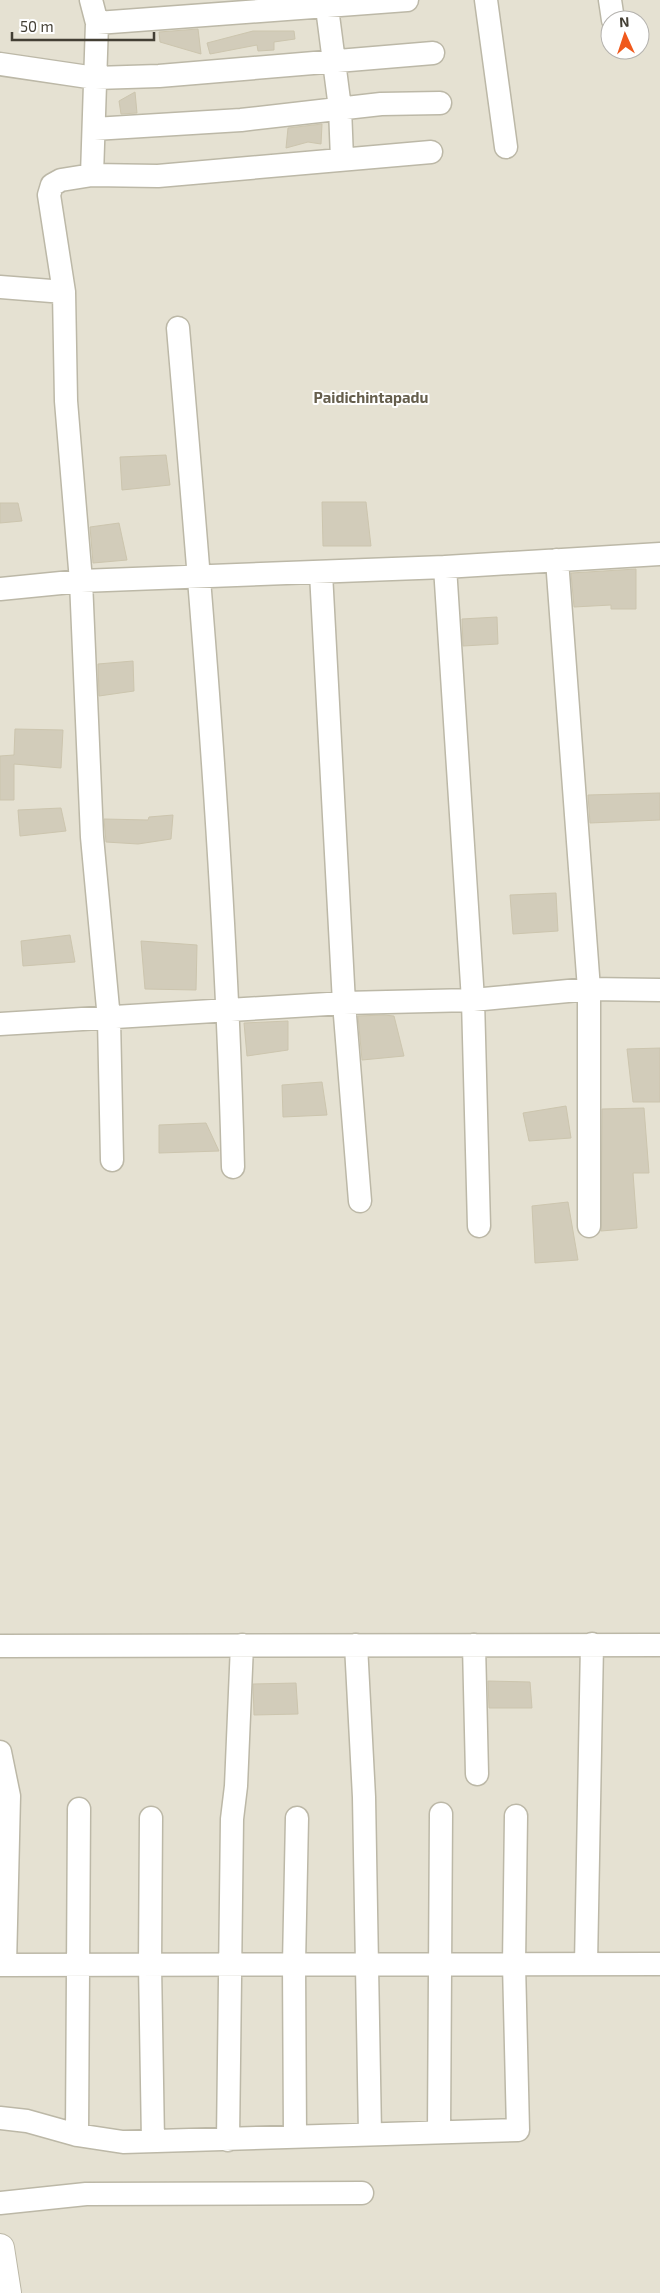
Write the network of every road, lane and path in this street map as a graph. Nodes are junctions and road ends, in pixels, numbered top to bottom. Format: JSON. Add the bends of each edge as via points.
{"nodes":[{"id":1,"x":92,"y":0,"type":"edge"},
{"id":2,"x":407,"y":0,"type":"edge"},
{"id":3,"x":486,"y":0,"type":"edge"},
{"id":4,"x":327,"y":4,"type":"edge"},
{"id":5,"x":97,"y":23,"type":"junction"},
{"id":6,"x":433,"y":53,"type":"dead end"},
{"id":7,"x":334,"y":62,"type":"junction"},
{"id":8,"x":0,"y":64,"type":"edge"},
{"id":9,"x":95,"y":78,"type":"junction"},
{"id":10,"x":440,"y":103,"type":"dead end"},
{"id":11,"x":340,"y":108,"type":"junction"},
{"id":12,"x":94,"y":129,"type":"junction"},
{"id":13,"x":506,"y":147,"type":"dead end"},
{"id":14,"x":432,"y":152,"type":"dead end"},
{"id":15,"x":342,"y":158,"type":"junction"},
{"id":16,"x":92,"y":175,"type":"junction"},
{"id":17,"x":0,"y":287,"type":"edge"},
{"id":18,"x":64,"y":292,"type":"junction"},
{"id":19,"x":178,"y":328,"type":"dead end"},
{"id":20,"x":660,"y":554,"type":"edge"},
{"id":21,"x":557,"y":560,"type":"junction"},
{"id":22,"x":445,"y":567,"type":"junction"},
{"id":23,"x":321,"y":573,"type":"junction"},
{"id":24,"x":199,"y":578,"type":"junction"},
{"id":25,"x":80,"y":582,"type":"junction"},
{"id":26,"x":0,"y":589,"type":"edge"},
{"id":27,"x":590,"y":989,"type":"junction"},
{"id":28,"x":660,"y":990,"type":"edge"},
{"id":29,"x":473,"y":1000,"type":"junction"},
{"id":30,"x":344,"y":1003,"type":"junction"},
{"id":31,"x":229,"y":1011,"type":"junction"},
{"id":32,"x":109,"y":1018,"type":"junction"},
{"id":33,"x":0,"y":1024,"type":"edge"},
{"id":34,"x":112,"y":1160,"type":"dead end"},
{"id":35,"x":233,"y":1167,"type":"dead end"},
{"id":36,"x":360,"y":1201,"type":"dead end"},
{"id":37,"x":479,"y":1226,"type":"dead end"},
{"id":38,"x":589,"y":1226,"type":"dead end"},
{"id":39,"x":592,"y":1644,"type":"junction"},
{"id":40,"x":242,"y":1645,"type":"junction"},
{"id":41,"x":356,"y":1645,"type":"junction"},
{"id":42,"x":474,"y":1645,"type":"junction"},
{"id":43,"x":660,"y":1645,"type":"edge"},
{"id":44,"x":0,"y":1646,"type":"edge"},
{"id":45,"x":0,"y":1752,"type":"edge"},
{"id":46,"x":477,"y":1774,"type":"dead end"},
{"id":47,"x":79,"y":1809,"type":"dead end"},
{"id":48,"x":441,"y":1814,"type":"dead end"},
{"id":49,"x":516,"y":1816,"type":"dead end"},
{"id":50,"x":151,"y":1818,"type":"dead end"},
{"id":51,"x":297,"y":1818,"type":"dead end"},
{"id":52,"x":150,"y":1964,"type":"junction"},
{"id":53,"x":294,"y":1964,"type":"junction"},
{"id":54,"x":366,"y":1964,"type":"junction"},
{"id":55,"x":440,"y":1964,"type":"junction"},
{"id":56,"x":514,"y":1964,"type":"junction"},
{"id":57,"x":586,"y":1964,"type":"junction"},
{"id":58,"x":660,"y":1964,"type":"edge"},
{"id":59,"x":2,"y":1965,"type":"edge"},
{"id":60,"x":78,"y":1965,"type":"junction"},
{"id":61,"x":231,"y":1966,"type":"junction"},
{"id":62,"x":0,"y":2118,"type":"edge"},
{"id":63,"x":439,"y":2132,"type":"junction"},
{"id":64,"x":370,"y":2134,"type":"junction"},
{"id":65,"x":77,"y":2135,"type":"junction"},
{"id":66,"x":295,"y":2136,"type":"junction"},
{"id":67,"x":228,"y":2140,"type":"junction"},
{"id":68,"x":153,"y":2141,"type":"junction"},
{"id":69,"x":362,"y":2193,"type":"dead end"},
{"id":70,"x":0,"y":2202,"type":"edge"},
{"id":71,"x":0,"y":2248,"type":"edge"},
{"id":72,"x":7,"y":2293,"type":"edge"}],
"edges":[{"from":1,"to":5,"type":"street"},
{"from":2,"to":4,"type":"street"},
{"from":3,"to":13,"type":"street"},
{"from":4,"to":5,"type":"street"},
{"from":4,"to":7,"type":"street"},
{"from":5,"to":9,"type":"street"},
{"from":6,"to":7,"type":"street"},
{"from":7,"to":9,"type":"street"},
{"from":7,"to":11,"type":"street"},
{"from":8,"to":9,"type":"street"},
{"from":9,"to":12,"type":"street"},
{"from":10,"to":11,"type":"street"},
{"from":11,"to":12,"type":"street","via":[[241,120]]},
{"from":11,"to":15,"type":"street"},
{"from":12,"to":16,"type":"street"},
{"from":14,"to":15,"type":"street"},
{"from":15,"to":16,"type":"street","via":[[158,176]]},
{"from":16,"to":18,"type":"street","via":[[61,180],[52,185],[49,195]]},
{"from":17,"to":18,"type":"street"},
{"from":18,"to":25,"type":"street","via":[[66,401]]},
{"from":19,"to":24,"type":"street"},
{"from":20,"to":21,"type":"street"},
{"from":21,"to":22,"type":"street"},
{"from":21,"to":27,"type":"street"},
{"from":22,"to":23,"type":"street"},
{"from":22,"to":29,"type":"street"},
{"from":23,"to":24,"type":"street"},
{"from":23,"to":30,"type":"street"},
{"from":24,"to":25,"type":"street"},
{"from":24,"to":31,"type":"street"},
{"from":25,"to":26,"type":"street"},
{"from":25,"to":32,"type":"street","via":[[92,837]]},
{"from":27,"to":28,"type":"street"},
{"from":27,"to":29,"type":"street"},
{"from":27,"to":38,"type":"street"},
{"from":29,"to":30,"type":"street"},
{"from":29,"to":37,"type":"street"},
{"from":30,"to":31,"type":"street"},
{"from":30,"to":36,"type":"street"},
{"from":31,"to":32,"type":"street"},
{"from":31,"to":35,"type":"street"},
{"from":32,"to":33,"type":"street"},
{"from":32,"to":34,"type":"street"},
{"from":39,"to":42,"type":"street"},
{"from":39,"to":43,"type":"street"},
{"from":39,"to":57,"type":"street"},
{"from":40,"to":41,"type":"street"},
{"from":40,"to":44,"type":"street"},
{"from":40,"to":61,"type":"street","via":[[232,1819]]},
{"from":41,"to":42,"type":"street"},
{"from":41,"to":54,"type":"street","via":[[364,1797]]},
{"from":42,"to":46,"type":"street"},
{"from":45,"to":59,"type":"street","via":[[9,1796]]},
{"from":47,"to":60,"type":"street"},
{"from":48,"to":55,"type":"street"},
{"from":49,"to":56,"type":"street"},
{"from":50,"to":52,"type":"street"},
{"from":51,"to":53,"type":"street"},
{"from":52,"to":60,"type":"street"},
{"from":52,"to":61,"type":"street"},
{"from":52,"to":68,"type":"street"},
{"from":53,"to":54,"type":"street"},
{"from":53,"to":61,"type":"street"},
{"from":53,"to":66,"type":"street"},
{"from":54,"to":55,"type":"street"},
{"from":54,"to":64,"type":"street"},
{"from":55,"to":56,"type":"street"},
{"from":55,"to":63,"type":"street"},
{"from":56,"to":57,"type":"street"},
{"from":56,"to":63,"type":"street","via":[[518,2130]]},
{"from":57,"to":58,"type":"street"},
{"from":59,"to":60,"type":"street"},
{"from":60,"to":65,"type":"street"},
{"from":61,"to":67,"type":"street"},
{"from":62,"to":65,"type":"street","via":[[27,2121]]},
{"from":63,"to":64,"type":"street"},
{"from":64,"to":66,"type":"street"},
{"from":65,"to":68,"type":"street","via":[[123,2142]]},
{"from":66,"to":67,"type":"street"},
{"from":67,"to":68,"type":"street"},
{"from":69,"to":70,"type":"street","via":[[86,2194]]},
{"from":71,"to":72,"type":"street"}]}
